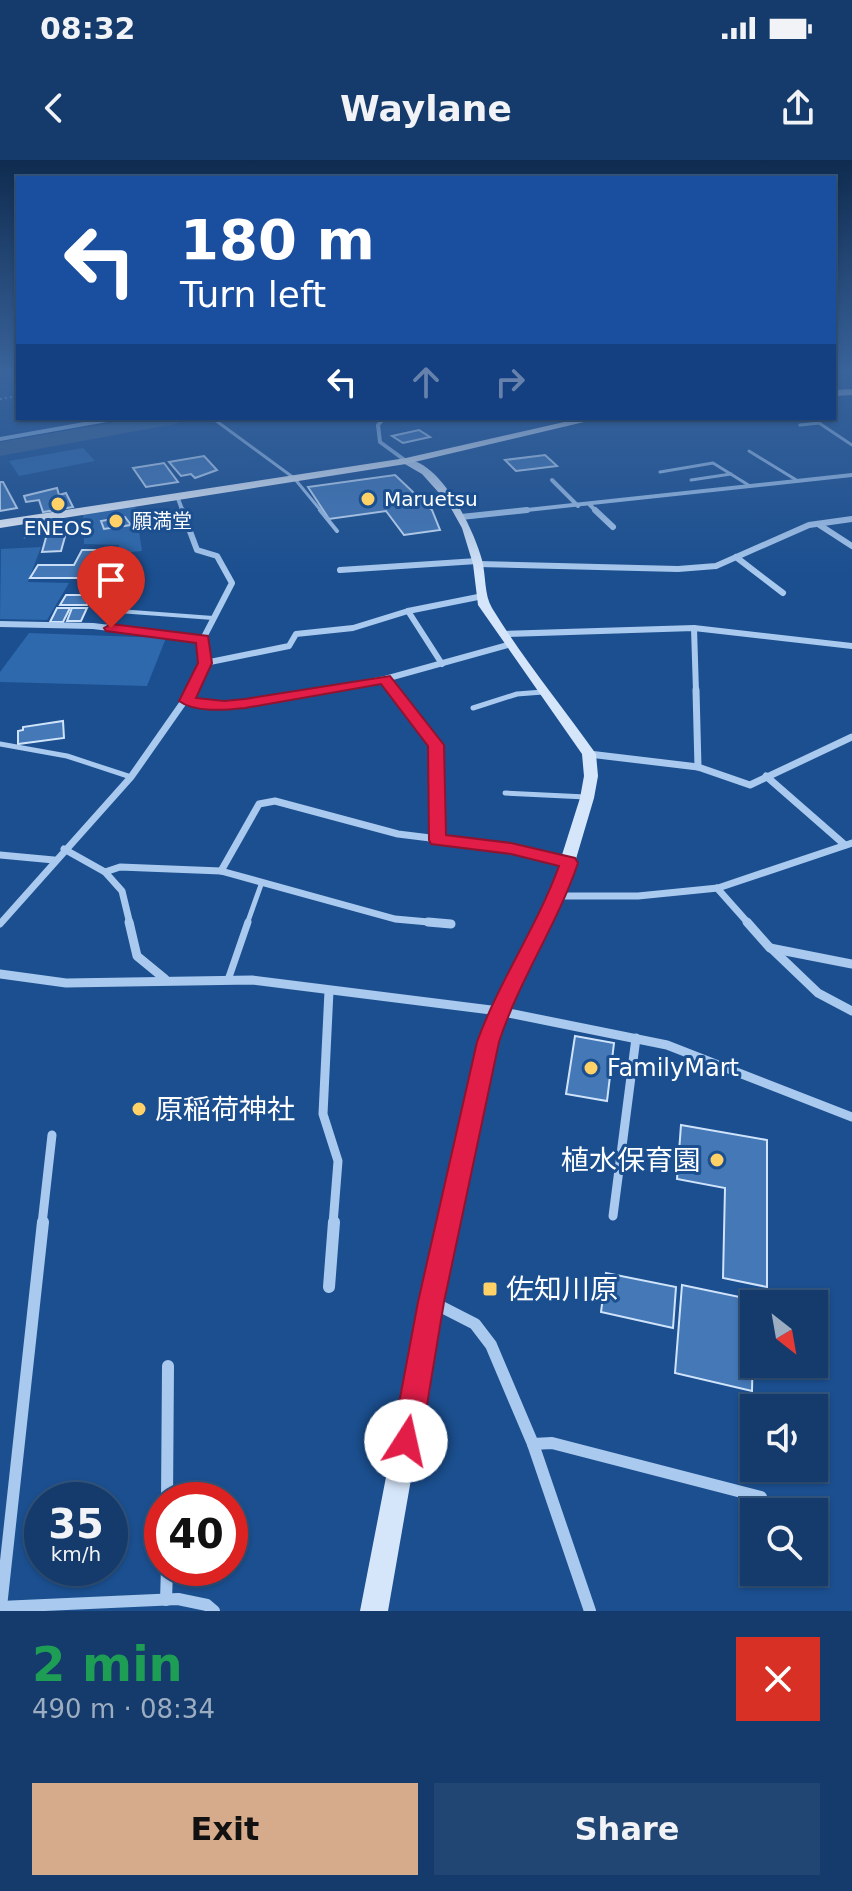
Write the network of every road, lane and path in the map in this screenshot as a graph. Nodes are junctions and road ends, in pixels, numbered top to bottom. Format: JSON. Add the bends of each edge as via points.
{"nodes":[{"id":1,"x":242,"y":440,"type":"edge"},
{"id":2,"x":379,"y":440,"type":"edge"},
{"id":3,"x":500,"y":440,"type":"edge"},
{"id":4,"x":749,"y":451,"type":"dead end"},
{"id":5,"x":406,"y":461,"type":"junction"},
{"id":6,"x":660,"y":472,"type":"dead end"},
{"id":7,"x":731,"y":474,"type":"junction"},
{"id":8,"x":852,"y":475,"type":"edge"},
{"id":9,"x":294,"y":478,"type":"junction"},
{"id":10,"x":552,"y":480,"type":"dead end"},
{"id":11,"x":691,"y":480,"type":"dead end"},
{"id":12,"x":798,"y":481,"type":"junction"},
{"id":13,"x":750,"y":486,"type":"junction"},
{"id":14,"x":177,"y":496,"type":"junction"},
{"id":15,"x":590,"y":505,"type":"junction"},
{"id":16,"x":578,"y":506,"type":"junction"},
{"id":17,"x":461,"y":517,"type":"junction"},
{"id":18,"x":852,"y":519,"type":"edge"},
{"id":19,"x":817,"y":523,"type":"junction"},
{"id":20,"x":0,"y":524,"type":"edge"},
{"id":21,"x":613,"y":527,"type":"dead end"},
{"id":22,"x":337,"y":531,"type":"dead end"},
{"id":23,"x":852,"y":546,"type":"edge"},
{"id":24,"x":736,"y":557,"type":"junction"},
{"id":25,"x":477,"y":562,"type":"junction"},
{"id":26,"x":340,"y":570,"type":"dead end"},
{"id":27,"x":783,"y":593,"type":"dead end"},
{"id":28,"x":483,"y":596,"type":"junction"},
{"id":29,"x":105,"y":610,"type":"dead end"},
{"id":30,"x":408,"y":611,"type":"junction"},
{"id":31,"x":213,"y":618,"type":"junction"},
{"id":32,"x":0,"y":624,"type":"edge"},
{"id":33,"x":694,"y":628,"type":"junction"},
{"id":34,"x":203,"y":639,"type":"junction"},
{"id":35,"x":507,"y":639,"type":"junction"},
{"id":36,"x":852,"y":646,"type":"edge"},
{"id":37,"x":205,"y":663,"type":"junction"},
{"id":38,"x":442,"y":664,"type":"junction"},
{"id":39,"x":385,"y":679,"type":"junction"},
{"id":40,"x":543,"y":692,"type":"junction"},
{"id":41,"x":187,"y":701,"type":"junction"},
{"id":42,"x":473,"y":708,"type":"dead end"},
{"id":43,"x":852,"y":737,"type":"edge"},
{"id":44,"x":0,"y":744,"type":"edge"},
{"id":45,"x":589,"y":754,"type":"junction"},
{"id":46,"x":698,"y":767,"type":"junction"},
{"id":47,"x":766,"y":776,"type":"junction"},
{"id":48,"x":131,"y":777,"type":"junction"},
{"id":49,"x":505,"y":793,"type":"dead end"},
{"id":50,"x":587,"y":798,"type":"junction"},
{"id":51,"x":437,"y":840,"type":"junction"},
{"id":52,"x":849,"y":844,"type":"edge"},
{"id":53,"x":64,"y":849,"type":"junction"},
{"id":54,"x":0,"y":855,"type":"edge"},
{"id":55,"x":54,"y":860,"type":"junction"},
{"id":56,"x":569,"y":863,"type":"junction"},
{"id":57,"x":221,"y":871,"type":"junction"},
{"id":58,"x":105,"y":872,"type":"junction"},
{"id":59,"x":262,"y":882,"type":"junction"},
{"id":60,"x":717,"y":888,"type":"junction"},
{"id":61,"x":557,"y":896,"type":"junction"},
{"id":62,"x":0,"y":924,"type":"edge"},
{"id":63,"x":451,"y":924,"type":"dead end"},
{"id":64,"x":770,"y":948,"type":"junction"},
{"id":65,"x":852,"y":964,"type":"edge"},
{"id":66,"x":0,"y":974,"type":"edge"},
{"id":67,"x":166,"y":979,"type":"junction"},
{"id":68,"x":228,"y":980,"type":"junction"},
{"id":69,"x":329,"y":991,"type":"junction"},
{"id":70,"x":499,"y":1011,"type":"junction"},
{"id":71,"x":852,"y":1011,"type":"edge"},
{"id":72,"x":636,"y":1038,"type":"junction"},
{"id":73,"x":852,"y":1117,"type":"edge"},
{"id":74,"x":52,"y":1135,"type":"dead end"},
{"id":75,"x":613,"y":1216,"type":"dead end"},
{"id":76,"x":329,"y":1287,"type":"dead end"},
{"id":77,"x":431,"y":1302,"type":"junction"},
{"id":78,"x":168,"y":1366,"type":"dead end"},
{"id":79,"x":533,"y":1444,"type":"junction"},
{"id":80,"x":167,"y":1482,"type":"edge"},
{"id":81,"x":761,"y":1497,"type":"dead end"},
{"id":82,"x":166,"y":1586,"type":"edge"},
{"id":83,"x":166,"y":1600,"type":"junction"},
{"id":84,"x":1,"y":1607,"type":"edge"},
{"id":85,"x":214,"y":1611,"type":"edge"},
{"id":86,"x":374,"y":1611,"type":"edge"},
{"id":87,"x":590,"y":1611,"type":"edge"}],
"edges":[{"from":1,"to":9,"type":"lane"},
{"from":2,"to":5,"type":"street"},
{"from":3,"to":5,"type":"main road"},
{"from":4,"to":12,"type":"lane"},
{"from":5,"to":9,"type":"main road"},
{"from":5,"to":17,"type":"street","via":[[425,472]]},
{"from":6,"to":7,"type":"lane","via":[[713,463]]},
{"from":7,"to":11,"type":"lane"},
{"from":7,"to":13,"type":"lane"},
{"from":8,"to":12,"type":"street"},
{"from":9,"to":14,"type":"main road"},
{"from":9,"to":22,"type":"lane"},
{"from":10,"to":16,"type":"street"},
{"from":12,"to":13,"type":"street"},
{"from":13,"to":15,"type":"street"},
{"from":14,"to":20,"type":"main road"},
{"from":14,"to":31,"type":"street","via":[[197,550],[217,556],[232,583]]},
{"from":15,"to":16,"type":"street"},
{"from":15,"to":21,"type":"street"},
{"from":16,"to":17,"type":"street"},
{"from":17,"to":25,"type":"street"},
{"from":18,"to":19,"type":"street"},
{"from":19,"to":23,"type":"street"},
{"from":19,"to":24,"type":"street"},
{"from":24,"to":25,"type":"street","via":[[716,566],[678,569]]},
{"from":24,"to":27,"type":"street"},
{"from":25,"to":26,"type":"street"},
{"from":25,"to":28,"type":"street"},
{"from":28,"to":30,"type":"street"},
{"from":28,"to":35,"type":"street"},
{"from":29,"to":31,"type":"lane"},
{"from":30,"to":37,"type":"street","via":[[353,628],[296,634],[289,646]]},
{"from":30,"to":38,"type":"street"},
{"from":31,"to":34,"type":"street"},
{"from":32,"to":34,"type":"street","via":[[93,626]]},
{"from":33,"to":35,"type":"street"},
{"from":33,"to":36,"type":"street"},
{"from":33,"to":46,"type":"street"},
{"from":34,"to":37,"type":"street"},
{"from":35,"to":38,"type":"street"},
{"from":35,"to":40,"type":"street"},
{"from":37,"to":41,"type":"street"},
{"from":38,"to":39,"type":"street"},
{"from":39,"to":41,"type":"street","via":[[252,703]]},
{"from":39,"to":51,"type":"lane","via":[[436,745]]},
{"from":40,"to":42,"type":"lane"},
{"from":40,"to":45,"type":"street"},
{"from":41,"to":48,"type":"street"},
{"from":43,"to":47,"type":"street"},
{"from":44,"to":48,"type":"lane","via":[[67,756]]},
{"from":45,"to":46,"type":"street"},
{"from":45,"to":50,"type":"street"},
{"from":46,"to":47,"type":"street","via":[[750,785]]},
{"from":47,"to":52,"type":"street"},
{"from":48,"to":53,"type":"street"},
{"from":49,"to":50,"type":"lane"},
{"from":50,"to":56,"type":"street"},
{"from":51,"to":56,"type":"street","via":[[511,848]]},
{"from":51,"to":57,"type":"street","via":[[275,801],[259,804]]},
{"from":52,"to":60,"type":"street"},
{"from":53,"to":55,"type":"street"},
{"from":53,"to":58,"type":"street"},
{"from":54,"to":55,"type":"street"},
{"from":55,"to":62,"type":"street"},
{"from":56,"to":61,"type":"street"},
{"from":57,"to":58,"type":"street","via":[[120,867]]},
{"from":57,"to":59,"type":"street"},
{"from":58,"to":67,"type":"street","via":[[122,891],[137,956]]},
{"from":59,"to":63,"type":"street","via":[[395,919]]},
{"from":59,"to":68,"type":"lane"},
{"from":60,"to":61,"type":"street"},
{"from":60,"to":64,"type":"street"},
{"from":61,"to":70,"type":"street"},
{"from":64,"to":65,"type":"street"},
{"from":64,"to":71,"type":"street","via":[[818,993]]},
{"from":66,"to":67,"type":"street","via":[[66,983]]},
{"from":67,"to":68,"type":"street"},
{"from":68,"to":69,"type":"street"},
{"from":69,"to":70,"type":"street"},
{"from":69,"to":76,"type":"street","via":[[323,1114],[338,1161]]},
{"from":70,"to":72,"type":"street"},
{"from":70,"to":77,"type":"street"},
{"from":72,"to":73,"type":"street","via":[[667,1045]]},
{"from":72,"to":75,"type":"street"},
{"from":74,"to":84,"type":"street"},
{"from":77,"to":79,"type":"street","via":[[486,1334]]},
{"from":77,"to":86,"type":"street"},
{"from":78,"to":80,"type":"street"},
{"from":79,"to":81,"type":"street","via":[[552,1443]]},
{"from":79,"to":87,"type":"street"},
{"from":82,"to":83,"type":"street"},
{"from":83,"to":84,"type":"street"},
{"from":83,"to":85,"type":"street","via":[[207,1605]]}]}
